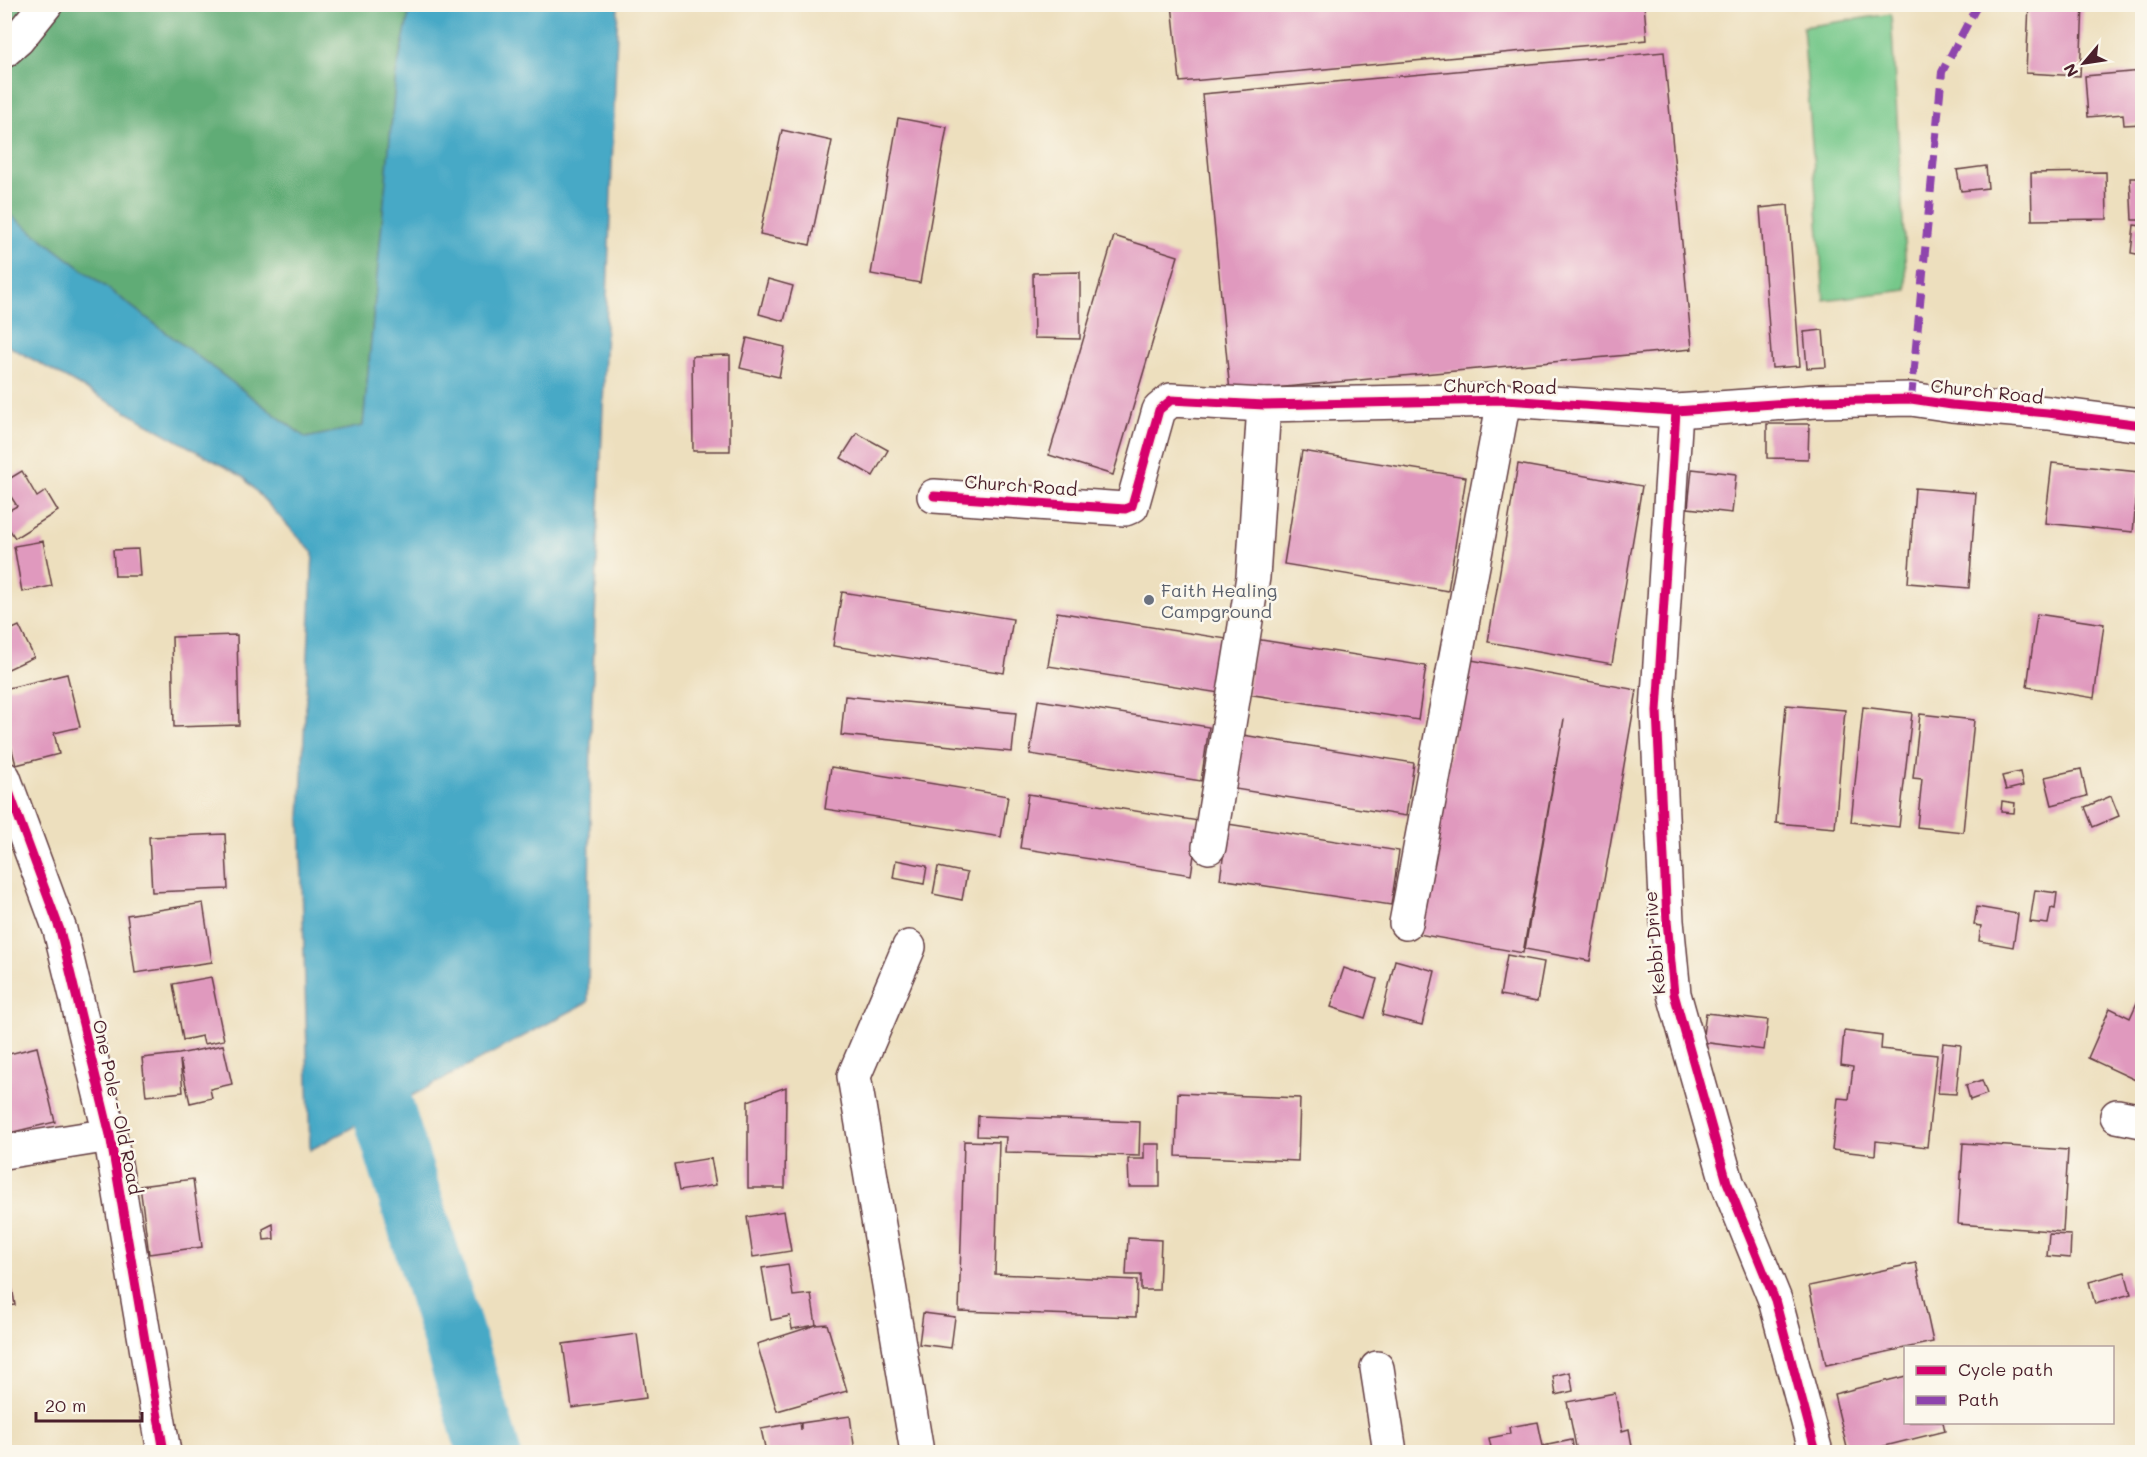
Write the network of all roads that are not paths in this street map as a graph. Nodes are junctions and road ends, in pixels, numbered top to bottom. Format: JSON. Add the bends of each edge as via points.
{"nodes":[{"id":1,"x":46,"y":4,"type":"edge"},
{"id":2,"x":4,"y":51,"type":"edge"},
{"id":3,"x":1504,"y":400,"type":"junction"},
{"id":4,"x":1264,"y":405,"type":"junction"},
{"id":5,"x":1676,"y":411,"type":"junction"},
{"id":6,"x":2142,"y":425,"type":"edge"},
{"id":7,"x":934,"y":496,"type":"dead end"},
{"id":8,"x":4,"y":778,"type":"edge"},
{"id":9,"x":1209,"y":847,"type":"dead end"},
{"id":10,"x":1406,"y":923,"type":"dead end"},
{"id":11,"x":909,"y":947,"type":"dead end"},
{"id":12,"x":110,"y":1135,"type":"junction"},
{"id":13,"x":4,"y":1152,"type":"edge"},
{"id":14,"x":1377,"y":1368,"type":"dead end"},
{"id":15,"x":164,"y":1452,"type":"edge"},
{"id":16,"x":917,"y":1452,"type":"edge"},
{"id":17,"x":1390,"y":1452,"type":"edge"},
{"id":18,"x":1816,"y":1452,"type":"edge"}],
"edges":[{"from":1,"to":2,"type":"street"},
{"from":3,"to":4,"type":"street","name":"Church Road"},
{"from":3,"to":5,"type":"street","name":"Church Road"},
{"from":3,"to":10,"type":"street"},
{"from":4,"to":7,"type":"street","name":"Church Road","via":[[1171,400],[1158,410],[1132,506],[1125,509]]},
{"from":4,"to":9,"type":"street","via":[[1252,577]]},
{"from":5,"to":6,"type":"street","name":"Church Road","via":[[1911,399]]},
{"from":5,"to":18,"type":"street","name":"Kebbi Drive","via":[[1657,711],[1674,994],[1727,1182],[1775,1300]]},
{"from":8,"to":12,"type":"street","name":"One Pole - Old Road","via":[[60,930]]},
{"from":11,"to":16,"type":"street","via":[[854,1076]]},
{"from":12,"to":13,"type":"street"},
{"from":12,"to":15,"type":"street","name":"One Pole - Old Road"},
{"from":14,"to":17,"type":"street"}]}
